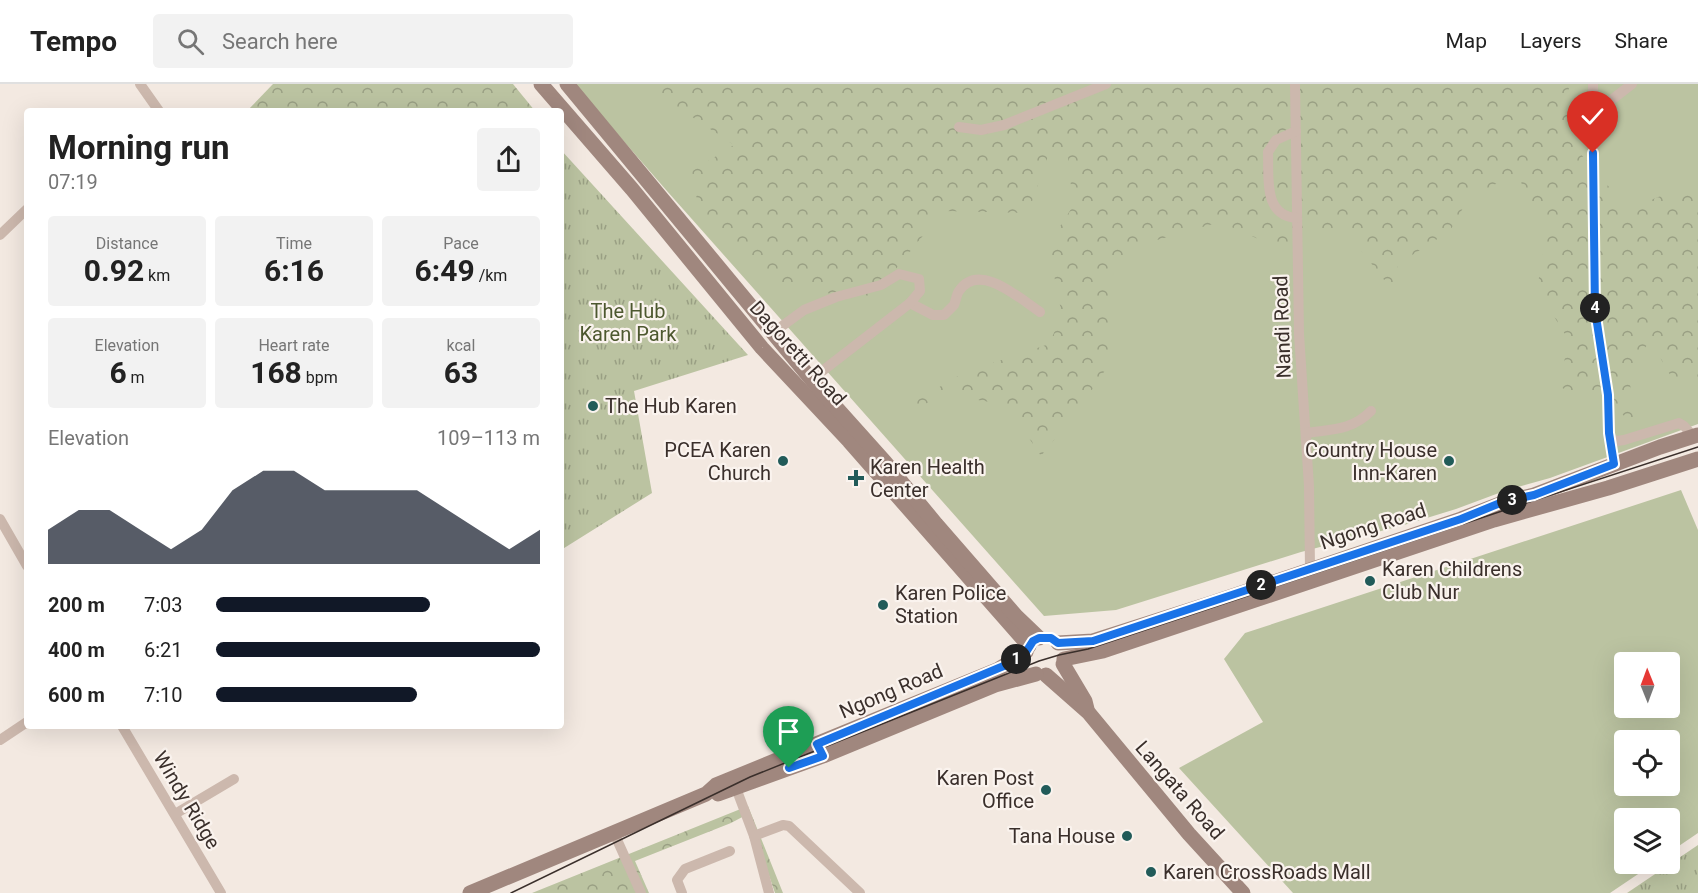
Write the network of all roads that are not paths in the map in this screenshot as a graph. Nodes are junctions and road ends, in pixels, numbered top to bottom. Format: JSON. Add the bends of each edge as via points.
{"nodes":[{"id":1,"x":140,"y":84,"type":"edge"},
{"id":2,"x":541,"y":84,"type":"edge"},
{"id":3,"x":567,"y":84,"type":"edge"},
{"id":4,"x":1106,"y":84,"type":"edge"},
{"id":5,"x":1295,"y":84,"type":"edge"},
{"id":6,"x":1593,"y":84,"type":"edge"},
{"id":7,"x":1632,"y":84,"type":"edge"},
{"id":8,"x":157,"y":108,"type":"edge"},
{"id":9,"x":562,"y":108,"type":"edge"},
{"id":10,"x":564,"y":111,"type":"edge"},
{"id":11,"x":1593,"y":115,"type":"junction"},
{"id":12,"x":958,"y":127,"type":"dead end"},
{"id":13,"x":1296,"y":131,"type":"junction"},
{"id":14,"x":24,"y":212,"type":"edge"},
{"id":15,"x":1297,"y":218,"type":"junction"},
{"id":16,"x":0,"y":235,"type":"edge"},
{"id":17,"x":910,"y":303,"type":"junction"},
{"id":18,"x":1040,"y":312,"type":"dead end"},
{"id":19,"x":774,"y":332,"type":"junction"},
{"id":20,"x":812,"y":379,"type":"junction"},
{"id":21,"x":1371,"y":411,"type":"dead end"},
{"id":22,"x":1306,"y":433,"type":"junction"},
{"id":23,"x":1696,"y":436,"type":"edge"},
{"id":24,"x":1610,"y":438,"type":"junction"},
{"id":25,"x":1698,"y":459,"type":"edge"},
{"id":26,"x":1614,"y":464,"type":"junction"},
{"id":27,"x":0,"y":519,"type":"edge"},
{"id":28,"x":24,"y":561,"type":"edge"},
{"id":29,"x":1310,"y":569,"type":"junction"},
{"id":30,"x":1058,"y":643,"type":"junction"},
{"id":31,"x":1031,"y":646,"type":"junction"},
{"id":32,"x":1064,"y":662,"type":"junction"},
{"id":33,"x":1041,"y":675,"type":"junction"},
{"id":34,"x":1088,"y":712,"type":"junction"},
{"id":35,"x":24,"y":724,"type":"edge"},
{"id":36,"x":124,"y":729,"type":"edge"},
{"id":37,"x":0,"y":740,"type":"edge"},
{"id":38,"x":820,"y":750,"type":"junction"},
{"id":39,"x":234,"y":779,"type":"dead end"},
{"id":40,"x":736,"y":788,"type":"junction"},
{"id":41,"x":706,"y":794,"type":"junction"},
{"id":42,"x":175,"y":814,"type":"junction"},
{"id":43,"x":614,"y":833,"type":"junction"},
{"id":44,"x":754,"y":836,"type":"junction"},
{"id":45,"x":730,"y":852,"type":"dead end"},
{"id":46,"x":221,"y":893,"type":"edge"},
{"id":47,"x":470,"y":893,"type":"edge"},
{"id":48,"x":641,"y":893,"type":"edge"},
{"id":49,"x":682,"y":893,"type":"edge"},
{"id":50,"x":769,"y":893,"type":"edge"},
{"id":51,"x":860,"y":893,"type":"edge"},
{"id":52,"x":1243,"y":893,"type":"edge"}],
"edges":[{"from":1,"to":8,"type":"street"},
{"from":2,"to":9,"type":"main road","name":"Dagoretti Road"},
{"from":3,"to":19,"type":"main road","name":"Dagoretti Road"},
{"from":4,"to":12,"type":"street","via":[[1004,125]]},
{"from":5,"to":13,"type":"street","name":"Nandi Road"},
{"from":6,"to":11,"type":"street"},
{"from":7,"to":11,"type":"street"},
{"from":10,"to":31,"type":"main road","name":"Dagoretti Road","via":[[762,348]]},
{"from":11,"to":24,"type":"street","via":[[1595,310],[1608,395]]},
{"from":13,"to":15,"type":"street","name":"Nandi Road"},
{"from":13,"to":15,"type":"street","via":[[1276,141],[1268,152],[1271,203],[1287,218]]},
{"from":14,"to":16,"type":"street"},
{"from":15,"to":22,"type":"street","name":"Nandi Road"},
{"from":17,"to":18,"type":"street","via":[[933,315],[944,315],[954,305],[959,291],[972,280],[981,279],[992,281]]},
{"from":17,"to":19,"type":"street","via":[[920,291],[919,279],[899,274],[881,285],[804,310]]},
{"from":17,"to":20,"type":"street"},
{"from":19,"to":20,"type":"main road","name":"Dagoretti Road"},
{"from":20,"to":31,"type":"main road","name":"Dagoretti Road","via":[[1022,622]]},
{"from":21,"to":22,"type":"street","via":[[1347,428]]},
{"from":22,"to":29,"type":"street","name":"Nandi Road"},
{"from":23,"to":24,"type":"street","via":[[1679,423],[1624,440]]},
{"from":23,"to":26,"type":"main road","name":"Ngong Road"},
{"from":24,"to":26,"type":"street"},
{"from":25,"to":32,"type":"main road","name":"Ngong Road","via":[[1538,507]]},
{"from":26,"to":29,"type":"main road","name":"Ngong Road","via":[[1534,495],[1505,501]]},
{"from":27,"to":28,"type":"street"},
{"from":29,"to":30,"type":"main road","name":"Ngong Road","via":[[1093,641]]},
{"from":30,"to":31,"type":"main road","via":[[1051,638]]},
{"from":30,"to":32,"type":"main road","via":[[1064,651]]},
{"from":31,"to":33,"type":"main road","via":[[1027,665]]},
{"from":31,"to":38,"type":"main road","name":"Ngong Road","via":[[997,670]]},
{"from":32,"to":33,"type":"main road","via":[[1055,673]]},
{"from":32,"to":34,"type":"main road"},
{"from":33,"to":34,"type":"main road"},
{"from":33,"to":38,"type":"main road","name":"Ngong Road","via":[[995,685]]},
{"from":34,"to":52,"type":"main road","name":"Langata Road"},
{"from":35,"to":37,"type":"street"},
{"from":36,"to":42,"type":"street","name":"Windy Ridge"},
{"from":38,"to":40,"type":"main road","name":"Ngong Road"},
{"from":38,"to":41,"type":"main road","name":"Ngong Road","via":[[716,785]]},
{"from":39,"to":42,"type":"street"},
{"from":40,"to":41,"type":"main road","name":"Ngong Road"},
{"from":40,"to":44,"type":"street"},
{"from":41,"to":43,"type":"main road","name":"Ngong Road"},
{"from":42,"to":46,"type":"street","name":"Windy Ridge"},
{"from":43,"to":47,"type":"main road","name":"Ngong Road"},
{"from":43,"to":48,"type":"street"},
{"from":44,"to":50,"type":"street"},
{"from":44,"to":51,"type":"street","via":[[789,826]]},
{"from":45,"to":49,"type":"street","via":[[685,869],[677,880]]}]}
